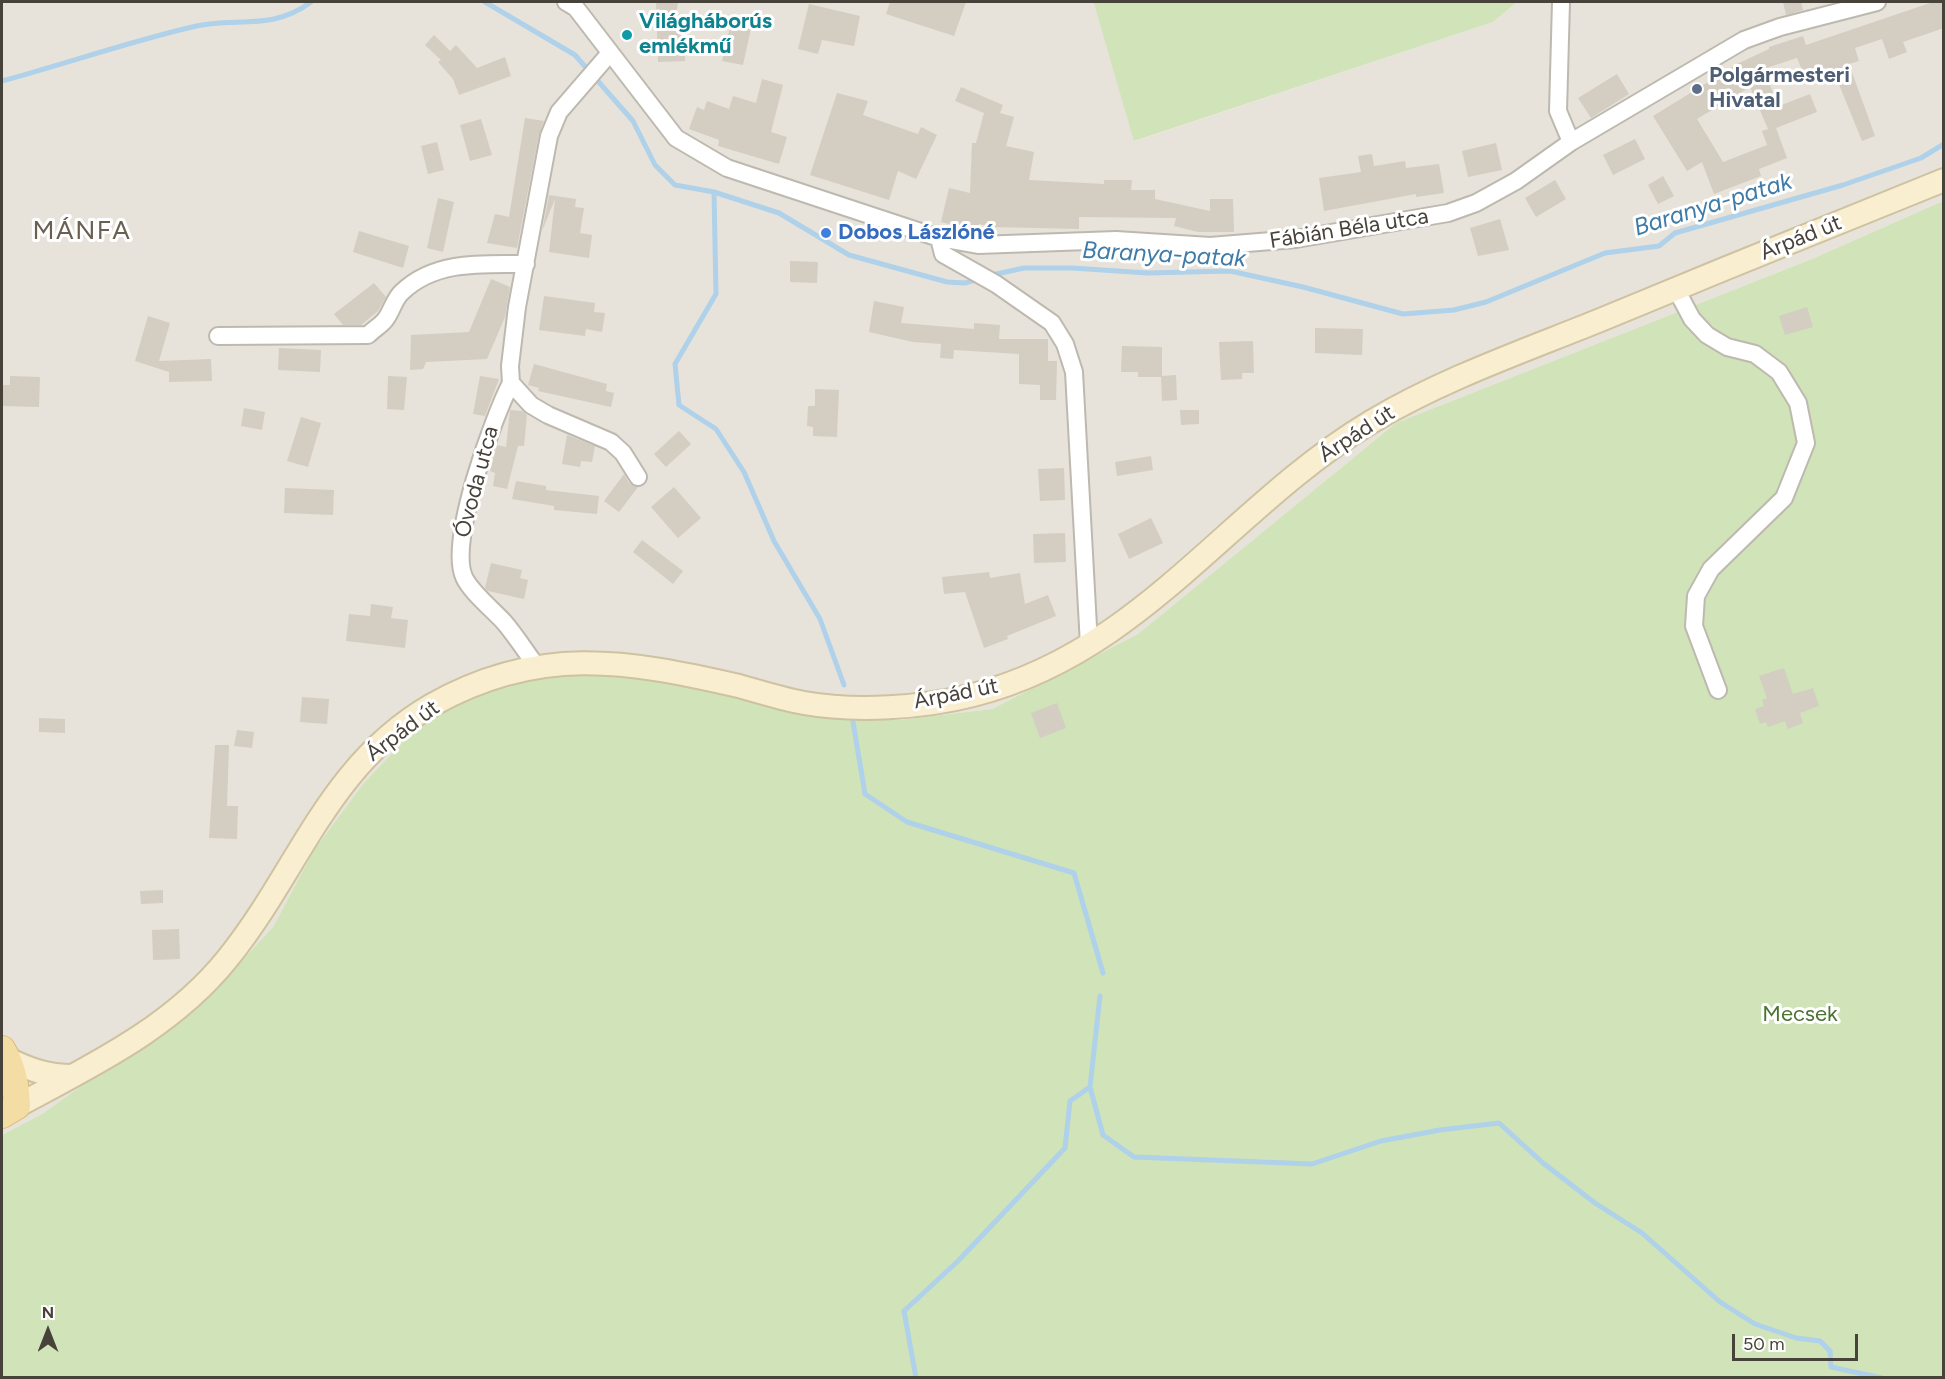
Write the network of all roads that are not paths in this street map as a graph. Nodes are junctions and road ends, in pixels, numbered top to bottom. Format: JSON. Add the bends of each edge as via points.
{"nodes":[{"id":1,"x":567,"y":2,"type":"edge"},
{"id":2,"x":1561,"y":2,"type":"edge"},
{"id":3,"x":1877,"y":2,"type":"edge"},
{"id":4,"x":606,"y":59,"type":"junction"},
{"id":5,"x":1571,"y":142,"type":"junction"},
{"id":6,"x":1944,"y":180,"type":"edge"},
{"id":7,"x":939,"y":238,"type":"junction"},
{"id":8,"x":526,"y":264,"type":"junction"},
{"id":9,"x":1676,"y":289,"type":"junction"},
{"id":10,"x":218,"y":336,"type":"dead end"},
{"id":11,"x":511,"y":383,"type":"junction"},
{"id":12,"x":638,"y":477,"type":"dead end"},
{"id":13,"x":1089,"y":645,"type":"junction"},
{"id":14,"x":537,"y":667,"type":"junction"},
{"id":15,"x":1718,"y":690,"type":"dead end"},
{"id":16,"x":5,"y":1054,"type":"edge"},
{"id":17,"x":72,"y":1076,"type":"junction"},
{"id":18,"x":6,"y":1112,"type":"edge"}],
"edges":[{"from":1,"to":4,"type":"street","name":"Fábián Béla utca","via":[[576,8]]},
{"from":2,"to":5,"type":"street","via":[[1558,111]]},
{"from":3,"to":5,"type":"street","name":"Fábián Béla utca","via":[[1744,40]]},
{"from":4,"to":7,"type":"street","name":"Fábián Béla utca","via":[[676,138],[696,152],[727,168]]},
{"from":4,"to":8,"type":"street","name":"Óvoda utca","via":[[559,112],[549,136]]},
{"from":5,"to":7,"type":"street","name":"Fábián Béla utca","via":[[1516,182],[1448,213],[1296,239],[1210,246],[1116,240],[978,245]]},
{"from":6,"to":9,"type":"main road","name":"Árpád út"},
{"from":7,"to":13,"type":"street","via":[[943,254],[1052,323],[1065,344],[1074,372]]},
{"from":8,"to":10,"type":"street","via":[[438,269],[400,293],[385,320],[368,335]]},
{"from":8,"to":11,"type":"street","name":"Óvoda utca","via":[[517,307]]},
{"from":9,"to":13,"type":"main road","name":"Árpád út","via":[[1498,361],[1412,399],[1369,423],[1263,503],[1174,584]]},
{"from":9,"to":15,"type":"street","via":[[1692,319],[1707,335],[1727,347],[1755,354],[1779,372],[1798,403],[1806,443],[1784,498],[1712,569],[1696,596],[1694,626]]},
{"from":11,"to":12,"type":"street","via":[[531,405],[611,442]]},
{"from":11,"to":14,"type":"street","name":"Óvoda utca","via":[[485,446],[460,549],[464,578]]},
{"from":13,"to":14,"type":"main road","name":"Árpád út","via":[[1037,673],[974,695],[898,705],[804,703],[624,663]]},
{"from":14,"to":17,"type":"main road","name":"Árpád út","via":[[464,689],[427,708],[387,738],[348,776],[325,806],[255,923],[224,963],[149,1031]]},
{"from":16,"to":17,"type":"main road","via":[[29,1070]]},
{"from":16,"to":18,"type":"main road","via":[[15,1082]]},
{"from":17,"to":18,"type":"main road","name":"Árpád út"}]}
